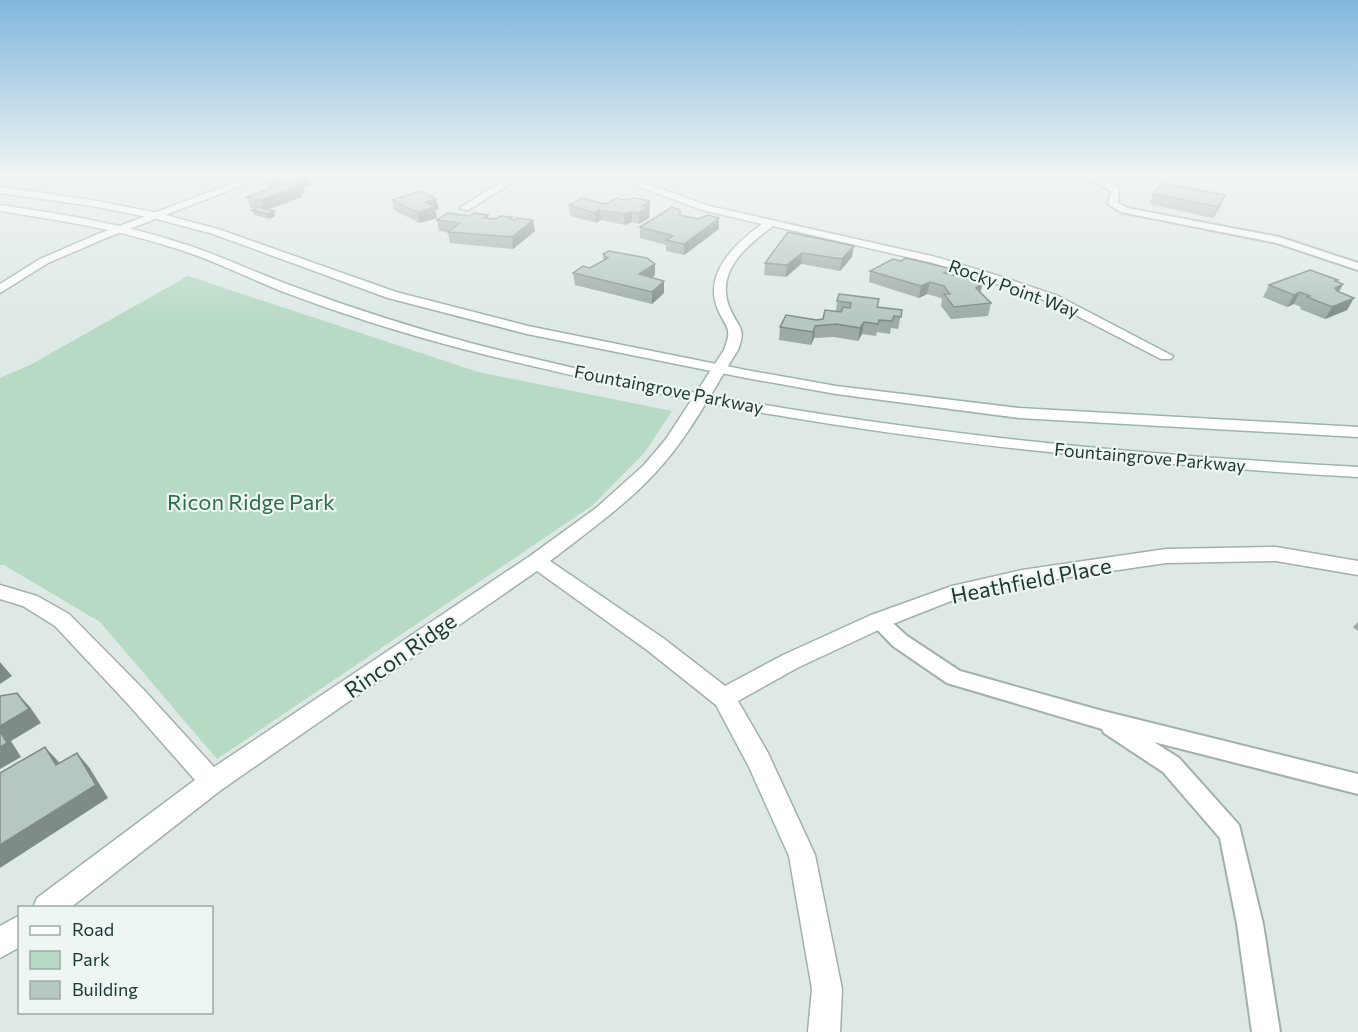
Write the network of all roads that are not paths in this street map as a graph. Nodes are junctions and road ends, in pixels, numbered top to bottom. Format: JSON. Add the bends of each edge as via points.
{"nodes":[{"id":1,"x":88,"y":223,"type":"edge"},
{"id":2,"x":138,"y":223,"type":"edge"},
{"id":3,"x":184,"y":223,"type":"edge"},
{"id":4,"x":766,"y":223,"type":"edge"},
{"id":5,"x":1192,"y":223,"type":"edge"},
{"id":6,"x":769,"y":224,"type":"junction"},
{"id":7,"x":122,"y":229,"type":"junction"},
{"id":8,"x":1358,"y":267,"type":"edge"},
{"id":9,"x":0,"y":289,"type":"edge"},
{"id":10,"x":1166,"y":356,"type":"dead end"},
{"id":11,"x":717,"y":369,"type":"junction"},
{"id":12,"x":700,"y":397,"type":"junction"},
{"id":13,"x":1358,"y":432,"type":"edge"},
{"id":14,"x":1358,"y":472,"type":"edge"},
{"id":15,"x":537,"y":561,"type":"junction"},
{"id":16,"x":1358,"y":568,"type":"edge"},
{"id":17,"x":0,"y":592,"type":"edge"},
{"id":18,"x":878,"y":621,"type":"junction"},
{"id":19,"x":724,"y":698,"type":"junction"},
{"id":20,"x":1099,"y":719,"type":"junction"},
{"id":21,"x":212,"y":782,"type":"junction"},
{"id":22,"x":1358,"y":784,"type":"edge"},
{"id":23,"x":50,"y":906,"type":"edge"},
{"id":24,"x":18,"y":930,"type":"edge"},
{"id":25,"x":0,"y":943,"type":"edge"},
{"id":26,"x":824,"y":1032,"type":"edge"},
{"id":27,"x":1266,"y":1032,"type":"edge"}],
"edges":[{"from":1,"to":7,"type":"street","name":"Fountaingrove Parkway"},
{"from":2,"to":7,"type":"street"},
{"from":3,"to":11,"type":"street","name":"Fountaingrove Parkway","via":[[392,295],[527,330]]},
{"from":4,"to":6,"type":"street","name":"Rocky Point Way"},
{"from":5,"to":8,"type":"lane","via":[[1279,240]]},
{"from":6,"to":10,"type":"street","name":"Rocky Point Way","via":[[926,257],[986,276],[1054,299]]},
{"from":6,"to":11,"type":"street","name":"Rincon Ridge","via":[[730,256],[721,275],[722,303],[737,328],[731,350]]},
{"from":7,"to":9,"type":"street","via":[[44,261]]},
{"from":7,"to":12,"type":"street","name":"Fountaingrove Parkway","via":[[181,246],[358,314],[433,336]]},
{"from":11,"to":12,"type":"street","name":"Rincon Ridge"},
{"from":11,"to":13,"type":"street","name":"Fountaingrove Parkway","via":[[836,390],[1019,413]]},
{"from":12,"to":14,"type":"street","name":"Fountaingrove Parkway","via":[[829,422],[1027,447]]},
{"from":12,"to":15,"type":"street","name":"Rincon Ridge","via":[[650,469],[602,512]]},
{"from":15,"to":19,"type":"street"},
{"from":15,"to":21,"type":"street","name":"Rincon Ridge"},
{"from":16,"to":18,"type":"street","name":"Heathfield Place","via":[[1276,554],[1166,556],[1012,579],[952,593]]},
{"from":17,"to":21,"type":"street","via":[[30,601],[62,620]]},
{"from":18,"to":19,"type":"street","name":"Heathfield Place","via":[[791,661]]},
{"from":18,"to":20,"type":"lane","via":[[954,677]]},
{"from":19,"to":26,"type":"street","via":[[759,761],[802,855],[827,989]]},
{"from":20,"to":22,"type":"lane"},
{"from":20,"to":27,"type":"lane","via":[[1171,765],[1231,833]]},
{"from":21,"to":23,"type":"street","name":"Rincon Ridge"},
{"from":24,"to":25,"type":"street"}]}
